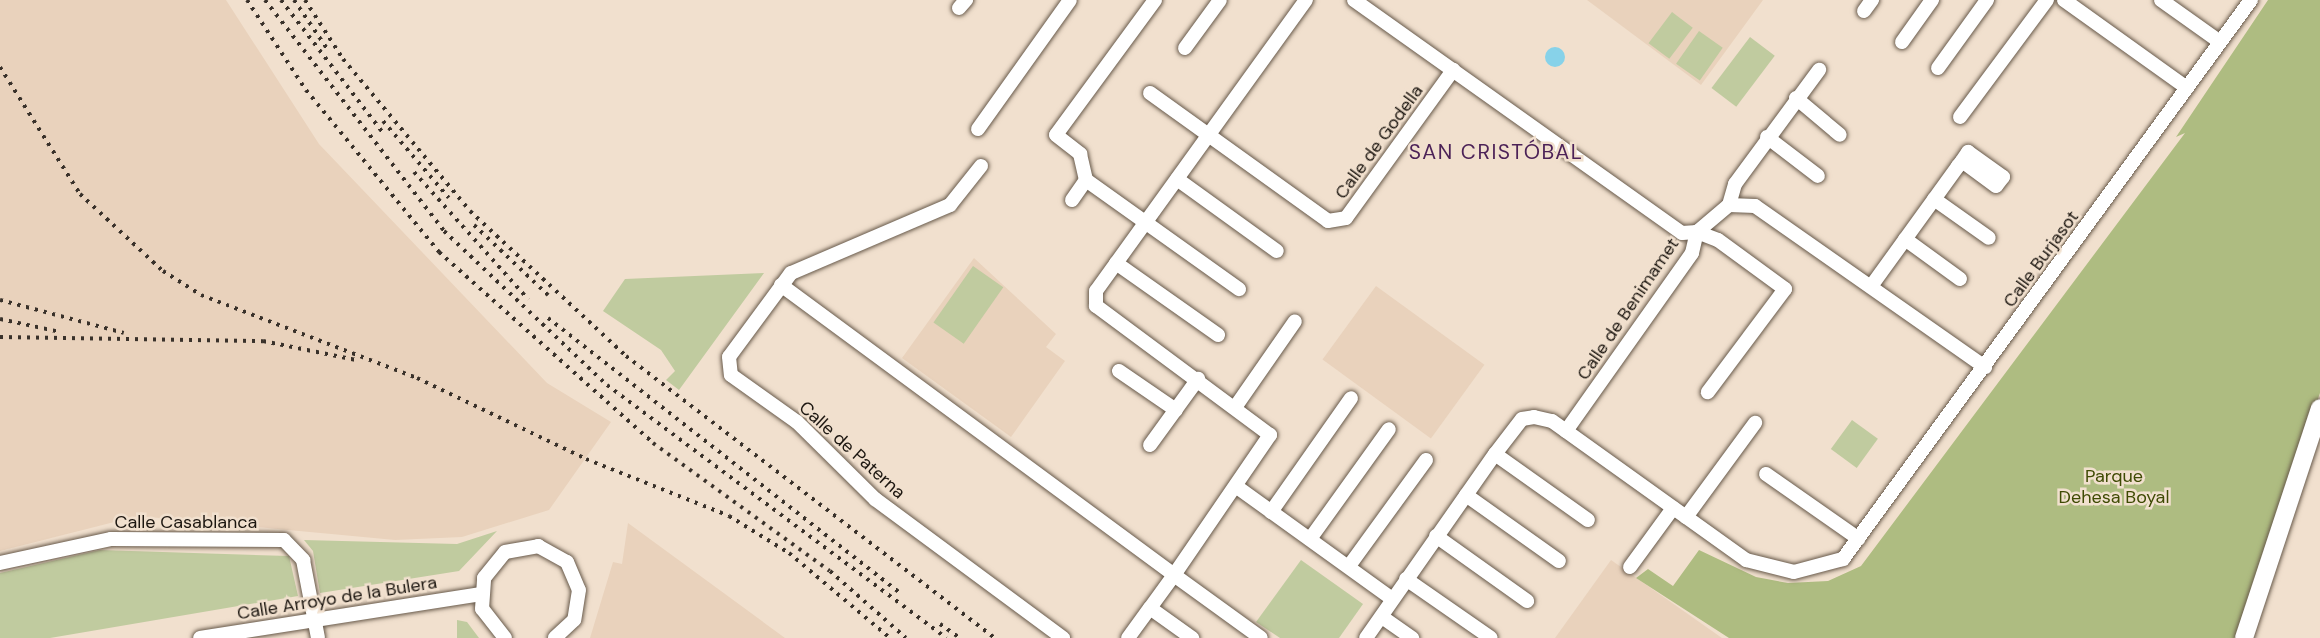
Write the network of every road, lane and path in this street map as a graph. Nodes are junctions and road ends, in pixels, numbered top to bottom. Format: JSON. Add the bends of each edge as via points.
{"nodes":[{"id":1,"x":1070,"y":0,"type":"edge"},
{"id":2,"x":1155,"y":0,"type":"edge"},
{"id":3,"x":1220,"y":0,"type":"edge"},
{"id":4,"x":1306,"y":0,"type":"edge"},
{"id":5,"x":1354,"y":0,"type":"edge"},
{"id":6,"x":1932,"y":0,"type":"edge"},
{"id":7,"x":1987,"y":0,"type":"edge"},
{"id":8,"x":2047,"y":0,"type":"edge"},
{"id":9,"x":2064,"y":0,"type":"edge"},
{"id":10,"x":2161,"y":0,"type":"edge"},
{"id":11,"x":2251,"y":0,"type":"edge"},
{"id":12,"x":2180,"y":5,"type":"edge"},
{"id":13,"x":1902,"y":42,"type":"dead end"},
{"id":14,"x":2220,"y":42,"type":"junction"},
{"id":15,"x":1185,"y":48,"type":"dead end"},
{"id":16,"x":1938,"y":68,"type":"dead end"},
{"id":17,"x":1453,"y":70,"type":"junction"},
{"id":18,"x":1819,"y":70,"type":"dead end"},
{"id":19,"x":2187,"y":88,"type":"junction"},
{"id":20,"x":1150,"y":93,"type":"dead end"},
{"id":21,"x":1796,"y":98,"type":"junction"},
{"id":22,"x":1960,"y":117,"type":"dead end"},
{"id":23,"x":978,"y":129,"type":"dead end"},
{"id":24,"x":1209,"y":135,"type":"junction"},
{"id":25,"x":1840,"y":135,"type":"dead end"},
{"id":26,"x":1767,"y":138,"type":"junction"},
{"id":27,"x":1962,"y":161,"type":"dead end"},
{"id":28,"x":981,"y":166,"type":"dead end"},
{"id":29,"x":1818,"y":176,"type":"dead end"},
{"id":30,"x":1177,"y":179,"type":"junction"},
{"id":31,"x":1086,"y":180,"type":"junction"},
{"id":32,"x":1934,"y":199,"type":"junction"},
{"id":33,"x":1072,"y":200,"type":"dead end"},
{"id":34,"x":1729,"y":205,"type":"junction"},
{"id":35,"x":1146,"y":222,"type":"junction"},
{"id":36,"x":1697,"y":232,"type":"junction"},
{"id":37,"x":1989,"y":238,"type":"dead end"},
{"id":38,"x":1905,"y":239,"type":"junction"},
{"id":39,"x":1277,"y":250,"type":"dead end"},
{"id":40,"x":1116,"y":263,"type":"junction"},
{"id":41,"x":1960,"y":279,"type":"dead end"},
{"id":42,"x":781,"y":285,"type":"junction"},
{"id":43,"x":1872,"y":285,"type":"junction"},
{"id":44,"x":1239,"y":289,"type":"dead end"},
{"id":45,"x":1295,"y":321,"type":"dead end"},
{"id":46,"x":1218,"y":334,"type":"dead end"},
{"id":47,"x":1985,"y":367,"type":"junction"},
{"id":48,"x":1119,"y":371,"type":"dead end"},
{"id":49,"x":1198,"y":379,"type":"junction"},
{"id":50,"x":1708,"y":392,"type":"dead end"},
{"id":51,"x":1351,"y":398,"type":"dead end"},
{"id":52,"x":1236,"y":406,"type":"junction"},
{"id":53,"x":2320,"y":408,"type":"edge"},
{"id":54,"x":1176,"y":410,"type":"junction"},
{"id":55,"x":1755,"y":423,"type":"dead end"},
{"id":56,"x":1389,"y":429,"type":"dead end"},
{"id":57,"x":1566,"y":431,"type":"junction"},
{"id":58,"x":2320,"y":439,"type":"edge"},
{"id":59,"x":1150,"y":445,"type":"dead end"},
{"id":60,"x":1495,"y":454,"type":"junction"},
{"id":61,"x":1426,"y":460,"type":"dead end"},
{"id":62,"x":1766,"y":474,"type":"dead end"},
{"id":63,"x":1237,"y":487,"type":"junction"},
{"id":64,"x":1466,"y":495,"type":"junction"},
{"id":65,"x":1673,"y":508,"type":"junction"},
{"id":66,"x":1271,"y":512,"type":"junction"},
{"id":67,"x":1686,"y":517,"type":"junction"},
{"id":68,"x":1588,"y":520,"type":"dead end"},
{"id":69,"x":1436,"y":536,"type":"junction"},
{"id":70,"x":1310,"y":539,"type":"junction"},
{"id":71,"x":1858,"y":539,"type":"junction"},
{"id":72,"x":1558,"y":561,"type":"dead end"},
{"id":73,"x":0,"y":563,"type":"edge"},
{"id":74,"x":1348,"y":566,"type":"junction"},
{"id":75,"x":1630,"y":567,"type":"dead end"},
{"id":76,"x":1174,"y":575,"type":"junction"},
{"id":77,"x":1406,"y":579,"type":"junction"},
{"id":78,"x":480,"y":594,"type":"junction"},
{"id":79,"x":1391,"y":598,"type":"junction"},
{"id":80,"x":1527,"y":601,"type":"dead end"},
{"id":81,"x":1150,"y":608,"type":"junction"},
{"id":82,"x":1382,"y":617,"type":"junction"},
{"id":83,"x":315,"y":621,"type":"junction"},
{"id":84,"x":200,"y":638,"type":"edge"},
{"id":85,"x":318,"y":638,"type":"edge"},
{"id":86,"x":505,"y":638,"type":"edge"},
{"id":87,"x":555,"y":638,"type":"edge"},
{"id":88,"x":1063,"y":638,"type":"edge"},
{"id":89,"x":1128,"y":638,"type":"edge"},
{"id":90,"x":1192,"y":638,"type":"edge"},
{"id":91,"x":1261,"y":638,"type":"edge"},
{"id":92,"x":1366,"y":638,"type":"edge"},
{"id":93,"x":1412,"y":638,"type":"edge"},
{"id":94,"x":1491,"y":638,"type":"edge"},
{"id":95,"x":2244,"y":638,"type":"edge"},
{"id":96,"x":2254,"y":638,"type":"edge"}],
"edges":[{"from":1,"to":23,"type":"street"},
{"from":2,"to":31,"type":"street","via":[[1056,135],[1080,154]]},
{"from":3,"to":15,"type":"street"},
{"from":4,"to":24,"type":"street"},
{"from":5,"to":17,"type":"street"},
{"from":6,"to":13,"type":"street"},
{"from":7,"to":16,"type":"street"},
{"from":8,"to":22,"type":"street"},
{"from":9,"to":19,"type":"street"},
{"from":10,"to":12,"type":"street"},
{"from":11,"to":14,"type":"street","name":"Calle Burjasot"},
{"from":12,"to":14,"type":"street"},
{"from":14,"to":19,"type":"street","name":"Calle Burjasot"},
{"from":17,"to":24,"type":"street","name":"Calle de Godella","via":[[1346,218],[1328,221]]},
{"from":17,"to":36,"type":"street","via":[[1682,233]]},
{"from":18,"to":21,"type":"street"},
{"from":19,"to":47,"type":"street","name":"Calle Burjasot"},
{"from":20,"to":24,"type":"street","name":"Calle de Godella"},
{"from":21,"to":25,"type":"street"},
{"from":21,"to":26,"type":"street"},
{"from":24,"to":30,"type":"street"},
{"from":26,"to":29,"type":"street"},
{"from":26,"to":34,"type":"street","via":[[1735,184]]},
{"from":27,"to":32,"type":"street"},
{"from":28,"to":42,"type":"street","name":"Calle de Paterna","via":[[950,205],[790,273]]},
{"from":30,"to":35,"type":"street"},
{"from":30,"to":39,"type":"street"},
{"from":31,"to":33,"type":"street"},
{"from":31,"to":35,"type":"street"},
{"from":32,"to":37,"type":"street"},
{"from":32,"to":38,"type":"street"},
{"from":34,"to":36,"type":"street"},
{"from":34,"to":43,"type":"street","via":[[1755,206]]},
{"from":35,"to":40,"type":"street"},
{"from":35,"to":44,"type":"street"},
{"from":36,"to":50,"type":"street","name":"Calle de Benimamet","via":[[1718,240],[1785,289]]},
{"from":36,"to":57,"type":"street","name":"Calle de Benimamet","via":[[1692,253]]},
{"from":38,"to":41,"type":"street"},
{"from":38,"to":43,"type":"street"},
{"from":40,"to":46,"type":"street"},
{"from":40,"to":49,"type":"street","via":[[1096,291],[1096,306]]},
{"from":42,"to":76,"type":"street"},
{"from":42,"to":88,"type":"street","name":"Calle de Paterna","via":[[729,357],[731,375],[797,422],[875,500]]},
{"from":43,"to":47,"type":"street"},
{"from":45,"to":52,"type":"street"},
{"from":47,"to":71,"type":"street","name":"Calle Burjasot"},
{"from":48,"to":54,"type":"street"},
{"from":49,"to":52,"type":"street"},
{"from":49,"to":54,"type":"street"},
{"from":51,"to":66,"type":"street"},
{"from":52,"to":63,"type":"street","via":[[1270,435]]},
{"from":53,"to":95,"type":"street"},
{"from":54,"to":59,"type":"street"},
{"from":55,"to":67,"type":"street"},
{"from":56,"to":70,"type":"street"},
{"from":57,"to":60,"type":"street","via":[[1546,419],[1522,419]]},
{"from":57,"to":65,"type":"street","name":"Calle Burjasot"},
{"from":58,"to":96,"type":"street"},
{"from":60,"to":64,"type":"street"},
{"from":60,"to":68,"type":"street"},
{"from":61,"to":74,"type":"street"},
{"from":62,"to":71,"type":"street"},
{"from":63,"to":66,"type":"street"},
{"from":63,"to":76,"type":"street"},
{"from":64,"to":69,"type":"street"},
{"from":64,"to":72,"type":"street"},
{"from":65,"to":67,"type":"street","name":"Calle Burjasot"},
{"from":65,"to":75,"type":"street"},
{"from":66,"to":70,"type":"street"},
{"from":67,"to":71,"type":"street","name":"Calle Burjasot","via":[[1746,560],[1794,572],[1844,559]]},
{"from":69,"to":77,"type":"street"},
{"from":69,"to":80,"type":"street"},
{"from":70,"to":74,"type":"street"},
{"from":73,"to":83,"type":"street","name":"Calle Casablanca","via":[[111,539],[284,540],[303,560]]},
{"from":74,"to":79,"type":"street"},
{"from":76,"to":81,"type":"street"},
{"from":76,"to":91,"type":"street"},
{"from":77,"to":79,"type":"street"},
{"from":77,"to":94,"type":"street"},
{"from":78,"to":83,"type":"street","name":"Calle Arroyo de la Bulera"},
{"from":78,"to":86,"type":"street","via":[[488,623]]},
{"from":78,"to":87,"type":"street","via":[[484,578],[505,552],[521,547],[554,552],[567,562],[579,590],[574,620]]},
{"from":79,"to":82,"type":"street"},
{"from":81,"to":89,"type":"street"},
{"from":81,"to":90,"type":"street"},
{"from":82,"to":92,"type":"street"},
{"from":82,"to":93,"type":"street"},
{"from":83,"to":84,"type":"street","name":"Calle Arroyo de la Bulera"},
{"from":83,"to":85,"type":"street","name":"Calle Casablanca"}]}
